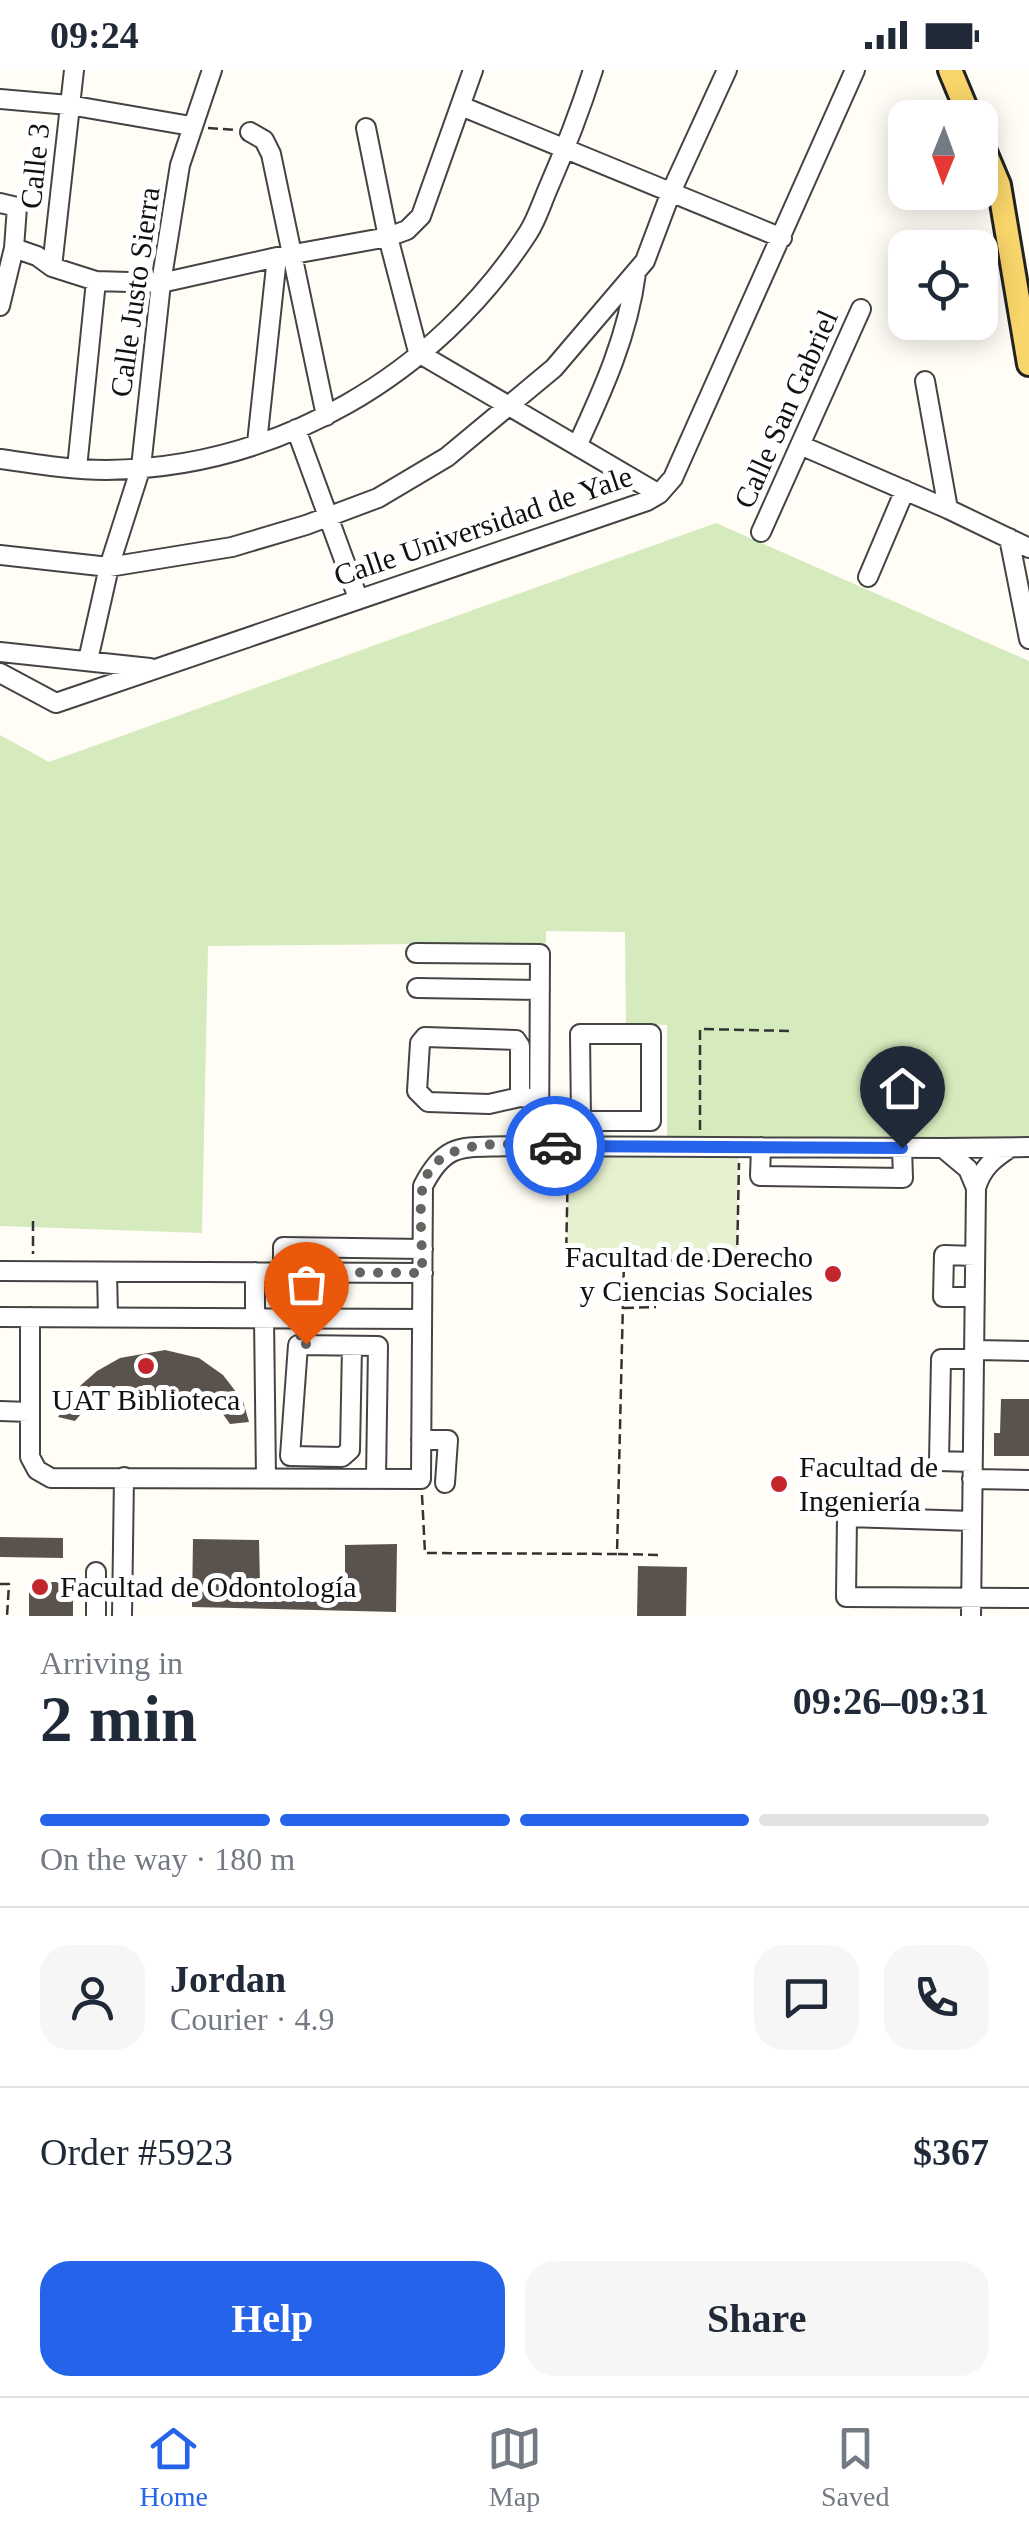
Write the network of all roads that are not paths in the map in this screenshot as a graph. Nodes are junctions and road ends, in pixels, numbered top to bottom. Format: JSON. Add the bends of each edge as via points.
{"nodes":[{"id":1,"x":74,"y":70,"type":"edge"},
{"id":2,"x":212,"y":70,"type":"edge"},
{"id":3,"x":473,"y":70,"type":"edge"},
{"id":4,"x":593,"y":70,"type":"edge"},
{"id":5,"x":727,"y":70,"type":"edge"},
{"id":6,"x":856,"y":70,"type":"edge"},
{"id":7,"x":950,"y":70,"type":"edge"},
{"id":8,"x":0,"y":99,"type":"edge"},
{"id":9,"x":962,"y":100,"type":"edge"},
{"id":10,"x":69,"y":105,"type":"junction"},
{"id":11,"x":461,"y":106,"type":"junction"},
{"id":12,"x":191,"y":126,"type":"junction"},
{"id":13,"x":366,"y":128,"type":"dead end"},
{"id":14,"x":250,"y":132,"type":"road end"},
{"id":15,"x":566,"y":148,"type":"junction"},
{"id":16,"x":998,"y":180,"type":"edge"},
{"id":17,"x":672,"y":192,"type":"junction"},
{"id":18,"x":0,"y":203,"type":"edge"},
{"id":19,"x":388,"y":237,"type":"junction"},
{"id":20,"x":782,"y":238,"type":"junction"},
{"id":21,"x":14,"y":248,"type":"junction"},
{"id":22,"x":283,"y":256,"type":"junction"},
{"id":23,"x":52,"y":268,"type":"junction"},
{"id":24,"x":636,"y":272,"type":"junction"},
{"id":25,"x":96,"y":281,"type":"junction"},
{"id":26,"x":161,"y":284,"type":"junction"},
{"id":27,"x":0,"y":306,"type":"edge"},
{"id":28,"x":861,"y":308,"type":"dead end"},
{"id":29,"x":422,"y":355,"type":"junction"},
{"id":30,"x":1029,"y":364,"type":"edge"},
{"id":31,"x":925,"y":381,"type":"dead end"},
{"id":32,"x":507,"y":406,"type":"junction"},
{"id":33,"x":326,"y":416,"type":"junction"},
{"id":34,"x":296,"y":430,"type":"junction"},
{"id":35,"x":258,"y":443,"type":"junction"},
{"id":36,"x":800,"y":445,"type":"junction"},
{"id":37,"x":577,"y":446,"type":"junction"},
{"id":38,"x":0,"y":459,"type":"edge"},
{"id":39,"x":140,"y":467,"type":"junction"},
{"id":40,"x":77,"y":468,"type":"junction"},
{"id":41,"x":905,"y":490,"type":"junction"},
{"id":42,"x":659,"y":494,"type":"junction"},
{"id":43,"x":948,"y":508,"type":"junction"},
{"id":44,"x":328,"y":517,"type":"junction"},
{"id":45,"x":761,"y":532,"type":"dead end"},
{"id":46,"x":1009,"y":538,"type":"junction"},
{"id":47,"x":1029,"y":548,"type":"edge"},
{"id":48,"x":0,"y":555,"type":"edge"},
{"id":49,"x":109,"y":568,"type":"junction"},
{"id":50,"x":868,"y":577,"type":"dead end"},
{"id":51,"x":358,"y":598,"type":"junction"},
{"id":52,"x":1029,"y":639,"type":"edge"},
{"id":53,"x":0,"y":652,"type":"edge"},
{"id":54,"x":88,"y":660,"type":"junction"},
{"id":55,"x":155,"y":669,"type":"junction"},
{"id":56,"x":0,"y":673,"type":"edge"},
{"id":57,"x":416,"y":952,"type":"dead end"},
{"id":58,"x":417,"y":988,"type":"dead end"},
{"id":59,"x":540,"y":990,"type":"junction"},
{"id":60,"x":529,"y":1098,"type":"junction"},
{"id":61,"x":620,"y":1121,"type":"junction"},
{"id":62,"x":539,"y":1146,"type":"junction"},
{"id":63,"x":621,"y":1146,"type":"junction"},
{"id":64,"x":760,"y":1147,"type":"junction"},
{"id":65,"x":1020,"y":1147,"type":"edge"},
{"id":66,"x":902,"y":1148,"type":"junction"},
{"id":67,"x":943,"y":1148,"type":"junction"},
{"id":68,"x":976,"y":1188,"type":"junction"},
{"id":69,"x":423,"y":1249,"type":"junction"},
{"id":70,"x":975,"y":1256,"type":"junction"},
{"id":71,"x":0,"y":1271,"type":"edge"},
{"id":72,"x":107,"y":1272,"type":"junction"},
{"id":73,"x":254,"y":1272,"type":"junction"},
{"id":74,"x":283,"y":1272,"type":"junction"},
{"id":75,"x":422,"y":1273,"type":"junction"},
{"id":76,"x":974,"y":1297,"type":"junction"},
{"id":77,"x":0,"y":1316,"type":"edge"},
{"id":78,"x":30,"y":1317,"type":"junction"},
{"id":79,"x":108,"y":1317,"type":"junction"},
{"id":80,"x":268,"y":1318,"type":"junction"},
{"id":81,"x":305,"y":1318,"type":"junction"},
{"id":82,"x":422,"y":1319,"type":"junction"},
{"id":83,"x":298,"y":1345,"type":"junction"},
{"id":84,"x":352,"y":1346,"type":"junction"},
{"id":85,"x":1029,"y":1351,"type":"edge"},
{"id":86,"x":974,"y":1355,"type":"junction"},
{"id":87,"x":0,"y":1412,"type":"edge"},
{"id":88,"x":30,"y":1412,"type":"junction"},
{"id":89,"x":422,"y":1440,"type":"junction"},
{"id":90,"x":323,"y":1457,"type":"junction"},
{"id":91,"x":972,"y":1471,"type":"junction"},
{"id":92,"x":124,"y":1477,"type":"junction"},
{"id":93,"x":266,"y":1478,"type":"junction"},
{"id":94,"x":323,"y":1478,"type":"junction"},
{"id":95,"x":376,"y":1478,"type":"junction"},
{"id":96,"x":1029,"y":1480,"type":"edge"},
{"id":97,"x":445,"y":1483,"type":"dead end"},
{"id":98,"x":972,"y":1521,"type":"junction"},
{"id":99,"x":96,"y":1572,"type":"dead end"},
{"id":100,"x":1029,"y":1598,"type":"edge"},
{"id":101,"x":971,"y":1607,"type":"edge"},
{"id":102,"x":96,"y":1616,"type":"edge"},
{"id":103,"x":122,"y":1616,"type":"edge"}],
"edges":[{"from":1,"to":10,"type":"street","name":"Calle 3"},
{"from":2,"to":12,"type":"street","name":"Calle Justo Sierra"},
{"from":3,"to":11,"type":"street"},
{"from":4,"to":15,"type":"street"},
{"from":5,"to":17,"type":"street"},
{"from":6,"to":20,"type":"street","name":"Calle Universidad de Yale"},
{"from":7,"to":9,"type":"main road"},
{"from":8,"to":10,"type":"street"},
{"from":10,"to":12,"type":"street"},
{"from":10,"to":23,"type":"street","name":"Calle 3"},
{"from":11,"to":15,"type":"street"},
{"from":11,"to":19,"type":"street","via":[[422,216]]},
{"from":12,"to":26,"type":"street","name":"Calle Justo Sierra"},
{"from":13,"to":19,"type":"street"},
{"from":14,"to":22,"type":"street","via":[[271,154]]},
{"from":15,"to":17,"type":"street"},
{"from":15,"to":29,"type":"street","via":[[531,230],[490,286]]},
{"from":16,"to":30,"type":"main road"},
{"from":17,"to":20,"type":"street"},
{"from":17,"to":24,"type":"street"},
{"from":18,"to":21,"type":"street","via":[[18,207]]},
{"from":19,"to":22,"type":"street"},
{"from":19,"to":29,"type":"street"},
{"from":20,"to":42,"type":"street","name":"Calle Universidad de Yale"},
{"from":21,"to":23,"type":"street"},
{"from":21,"to":27,"type":"street"},
{"from":22,"to":26,"type":"street"},
{"from":22,"to":33,"type":"street"},
{"from":22,"to":35,"type":"street"},
{"from":23,"to":25,"type":"street"},
{"from":24,"to":32,"type":"street","via":[[554,368]]},
{"from":24,"to":37,"type":"street","via":[[620,347]]},
{"from":25,"to":26,"type":"street"},
{"from":25,"to":40,"type":"street"},
{"from":26,"to":39,"type":"street","name":"Calle Justo Sierra"},
{"from":28,"to":36,"type":"street","name":"Calle San Gabriel"},
{"from":29,"to":32,"type":"street"},
{"from":29,"to":33,"type":"street"},
{"from":31,"to":43,"type":"street"},
{"from":32,"to":37,"type":"street"},
{"from":32,"to":44,"type":"street","via":[[447,457],[378,498]]},
{"from":33,"to":34,"type":"street"},
{"from":34,"to":35,"type":"street"},
{"from":34,"to":44,"type":"street"},
{"from":35,"to":39,"type":"street"},
{"from":36,"to":41,"type":"street"},
{"from":36,"to":45,"type":"street","name":"Calle San Gabriel"},
{"from":37,"to":42,"type":"street"},
{"from":38,"to":40,"type":"street"},
{"from":39,"to":40,"type":"street"},
{"from":39,"to":49,"type":"street","name":"Calle Justo Sierra"},
{"from":41,"to":43,"type":"street"},
{"from":41,"to":50,"type":"street"},
{"from":42,"to":51,"type":"street","name":"Calle Universidad de Yale"},
{"from":43,"to":46,"type":"street"},
{"from":44,"to":49,"type":"street","via":[[232,546]]},
{"from":44,"to":51,"type":"street"},
{"from":46,"to":47,"type":"street"},
{"from":46,"to":52,"type":"street"},
{"from":48,"to":49,"type":"street"},
{"from":49,"to":54,"type":"street","name":"Calle Justo Sierra"},
{"from":51,"to":55,"type":"street","name":"Calle Universidad de Yale"},
{"from":53,"to":54,"type":"street"},
{"from":54,"to":55,"type":"street"},
{"from":55,"to":56,"type":"street","name":"Calle Universidad de Yale","via":[[56,704]]},
{"from":57,"to":59,"type":"street","via":[[540,954]]},
{"from":58,"to":59,"type":"street"},
{"from":59,"to":60,"type":"street"},
{"from":60,"to":60,"type":"street","via":[[428,1102],[417,1091],[420,1044],[424,1037],[516,1040]]},
{"from":60,"to":62,"type":"street"},
{"from":61,"to":61,"type":"street","via":[[651,1121],[651,1034],[580,1034],[581,1121]]},
{"from":61,"to":63,"type":"street"},
{"from":62,"to":63,"type":"street"},
{"from":62,"to":69,"type":"street","via":[[458,1148],[435,1161],[422,1186]]},
{"from":63,"to":64,"type":"street"},
{"from":64,"to":66,"type":"street"},
{"from":64,"to":66,"type":"street","via":[[760,1176],[902,1178]]},
{"from":65,"to":67,"type":"street"},
{"from":65,"to":68,"type":"street","via":[[993,1159]]},
{"from":66,"to":67,"type":"street"},
{"from":67,"to":68,"type":"street","via":[[968,1169]]},
{"from":68,"to":70,"type":"street"},
{"from":69,"to":74,"type":"street","via":[[283,1247]]},
{"from":69,"to":75,"type":"street"},
{"from":70,"to":76,"type":"street"},
{"from":70,"to":76,"type":"street","via":[[944,1255],[943,1297]]},
{"from":71,"to":72,"type":"street"},
{"from":72,"to":73,"type":"street"},
{"from":72,"to":79,"type":"street"},
{"from":73,"to":74,"type":"street"},
{"from":73,"to":80,"type":"street"},
{"from":74,"to":75,"type":"street"},
{"from":74,"to":80,"type":"street"},
{"from":75,"to":82,"type":"street"},
{"from":76,"to":86,"type":"street"},
{"from":77,"to":78,"type":"street"},
{"from":78,"to":79,"type":"street"},
{"from":78,"to":88,"type":"street"},
{"from":79,"to":80,"type":"street"},
{"from":80,"to":81,"type":"street"},
{"from":80,"to":93,"type":"street"},
{"from":81,"to":82,"type":"street"},
{"from":81,"to":83,"type":"street"},
{"from":82,"to":89,"type":"street"},
{"from":83,"to":84,"type":"street"},
{"from":83,"to":90,"type":"street","via":[[290,1456]]},
{"from":84,"to":90,"type":"street","via":[[350,1450]]},
{"from":84,"to":95,"type":"street","via":[[378,1346]]},
{"from":85,"to":86,"type":"street"},
{"from":86,"to":91,"type":"street"},
{"from":86,"to":91,"type":"street","via":[[940,1359],[939,1461]]},
{"from":87,"to":88,"type":"street"},
{"from":88,"to":92,"type":"street","via":[[30,1458],[38,1470],[51,1478]]},
{"from":89,"to":95,"type":"street","via":[[422,1478]]},
{"from":89,"to":97,"type":"street","via":[[448,1440]]},
{"from":90,"to":94,"type":"street"},
{"from":91,"to":96,"type":"street"},
{"from":91,"to":98,"type":"street"},
{"from":92,"to":93,"type":"street"},
{"from":92,"to":103,"type":"street"},
{"from":93,"to":94,"type":"street"},
{"from":94,"to":95,"type":"street"},
{"from":98,"to":101,"type":"street"},
{"from":98,"to":101,"type":"street","via":[[846,1517],[846,1596]]},
{"from":99,"to":102,"type":"street"},
{"from":100,"to":101,"type":"street"}]}
